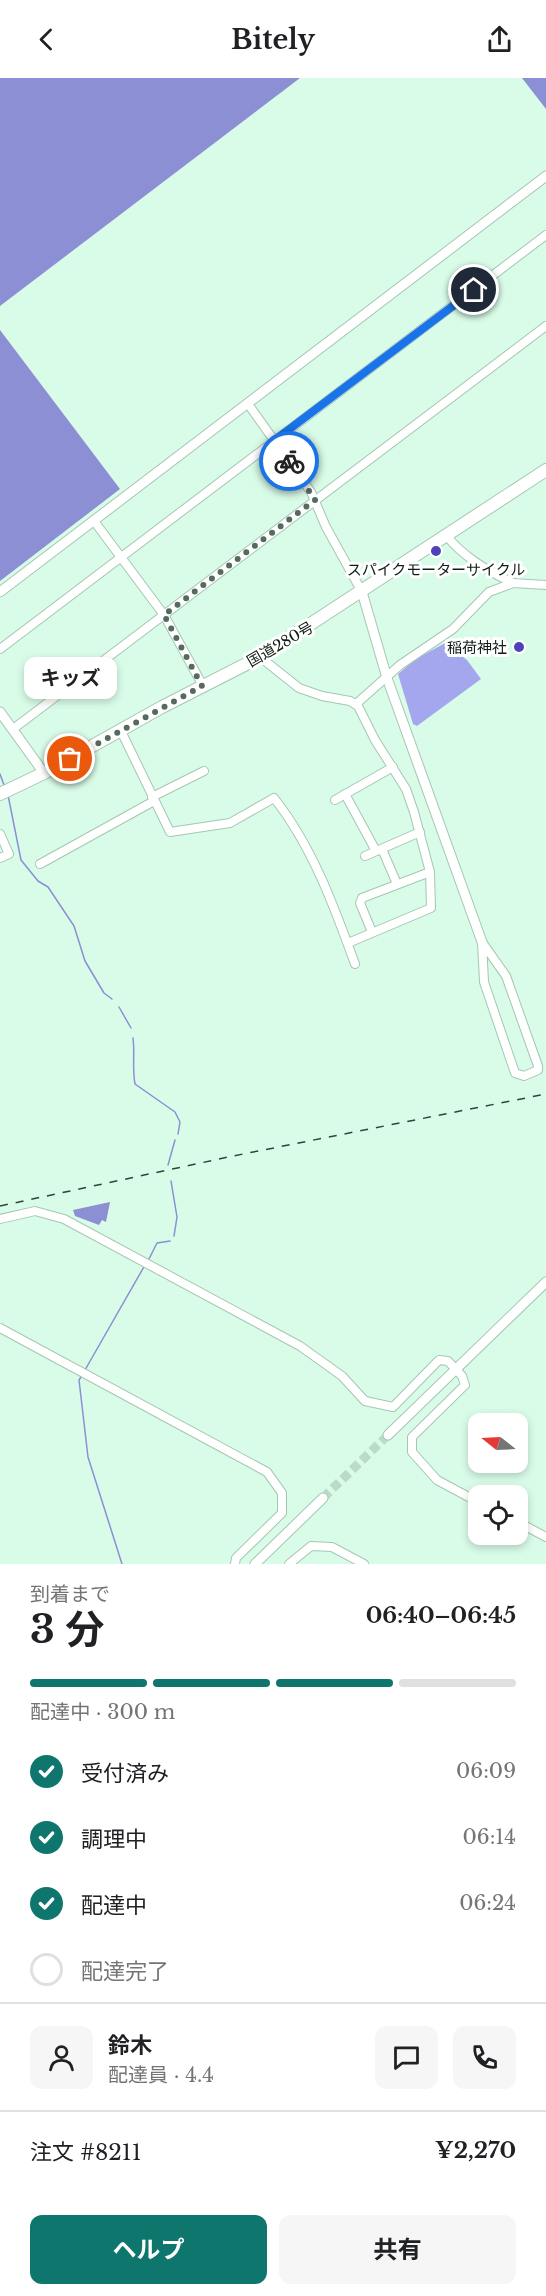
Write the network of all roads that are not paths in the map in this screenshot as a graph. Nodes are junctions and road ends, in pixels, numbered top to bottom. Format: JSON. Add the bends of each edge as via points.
{"nodes":[{"id":1,"x":546,"y":176,"type":"edge"},
{"id":2,"x":546,"y":235,"type":"edge"},
{"id":3,"x":546,"y":326,"type":"edge"},
{"id":4,"x":248,"y":404,"type":"junction"},
{"id":5,"x":275,"y":440,"type":"junction"},
{"id":6,"x":546,"y":470,"type":"edge"},
{"id":7,"x":315,"y":500,"type":"junction"},
{"id":8,"x":94,"y":521,"type":"junction"},
{"id":9,"x":446,"y":535,"type":"junction"},
{"id":10,"x":120,"y":557,"type":"junction"},
{"id":11,"x":513,"y":583,"type":"junction"},
{"id":12,"x":546,"y":585,"type":"edge"},
{"id":13,"x":0,"y":592,"type":"edge"},
{"id":14,"x":362,"y":592,"type":"junction"},
{"id":15,"x":164,"y":615,"type":"junction"},
{"id":16,"x":0,"y":649,"type":"edge"},
{"id":17,"x":260,"y":657,"type":"junction"},
{"id":18,"x":387,"y":678,"type":"junction"},
{"id":19,"x":202,"y":686,"type":"junction"},
{"id":20,"x":356,"y":704,"type":"junction"},
{"id":21,"x":0,"y":712,"type":"edge"},
{"id":22,"x":13,"y":729,"type":"junction"},
{"id":23,"x":122,"y":731,"type":"junction"},
{"id":24,"x":393,"y":767,"type":"junction"},
{"id":25,"x":204,"y":771,"type":"dead end"},
{"id":26,"x":44,"y":773,"type":"junction"},
{"id":27,"x":5,"y":792,"type":"edge"},
{"id":28,"x":345,"y":794,"type":"junction"},
{"id":29,"x":153,"y":799,"type":"junction"},
{"id":30,"x":335,"y":800,"type":"dead end"},
{"id":31,"x":420,"y":832,"type":"junction"},
{"id":32,"x":0,"y":834,"type":"edge"},
{"id":33,"x":379,"y":850,"type":"junction"},
{"id":34,"x":365,"y":856,"type":"dead end"},
{"id":35,"x":0,"y":858,"type":"edge"},
{"id":36,"x":40,"y":864,"type":"dead end"},
{"id":37,"x":430,"y":872,"type":"junction"},
{"id":38,"x":397,"y":884,"type":"junction"},
{"id":39,"x":372,"y":932,"type":"junction"},
{"id":40,"x":482,"y":942,"type":"junction"},
{"id":41,"x":348,"y":943,"type":"junction"},
{"id":42,"x":355,"y":964,"type":"dead end"},
{"id":43,"x":0,"y":1219,"type":"edge"},
{"id":44,"x":546,"y":1282,"type":"edge"},
{"id":45,"x":0,"y":1328,"type":"edge"},
{"id":46,"x":456,"y":1369,"type":"junction"},
{"id":47,"x":388,"y":1435,"type":"tunnel mouth"},
{"id":48,"x":468,"y":1497,"type":"edge"},
{"id":49,"x":323,"y":1498,"type":"tunnel mouth"},
{"id":50,"x":528,"y":1527,"type":"edge"},
{"id":51,"x":546,"y":1537,"type":"edge"},
{"id":52,"x":235,"y":1564,"type":"edge"},
{"id":53,"x":255,"y":1564,"type":"edge"},
{"id":54,"x":289,"y":1564,"type":"edge"},
{"id":55,"x":364,"y":1564,"type":"edge"}],
"edges":[{"from":1,"to":4,"type":"street"},
{"from":2,"to":5,"type":"street"},
{"from":3,"to":7,"type":"street"},
{"from":4,"to":5,"type":"street"},
{"from":4,"to":8,"type":"street"},
{"from":5,"to":7,"type":"street"},
{"from":5,"to":10,"type":"street"},
{"from":6,"to":9,"type":"highway","name":"国道280号"},
{"from":7,"to":14,"type":"street"},
{"from":7,"to":15,"type":"street"},
{"from":8,"to":10,"type":"street"},
{"from":8,"to":13,"type":"street"},
{"from":9,"to":11,"type":"street","via":[[456,548],[489,572]]},
{"from":9,"to":14,"type":"highway","name":"国道280号"},
{"from":10,"to":15,"type":"street"},
{"from":10,"to":16,"type":"street"},
{"from":11,"to":12,"type":"street"},
{"from":11,"to":18,"type":"street","via":[[489,592],[453,629]]},
{"from":14,"to":17,"type":"highway","name":"国道280号"},
{"from":14,"to":18,"type":"street"},
{"from":15,"to":19,"type":"street"},
{"from":15,"to":22,"type":"street"},
{"from":17,"to":19,"type":"highway","name":"国道280号"},
{"from":17,"to":20,"type":"street","via":[[299,688]]},
{"from":18,"to":20,"type":"street"},
{"from":18,"to":40,"type":"street"},
{"from":19,"to":23,"type":"highway","name":"国道280号"},
{"from":20,"to":24,"type":"street"},
{"from":21,"to":22,"type":"street"},
{"from":22,"to":26,"type":"street"},
{"from":23,"to":26,"type":"highway","name":"国道280号"},
{"from":23,"to":29,"type":"street"},
{"from":24,"to":28,"type":"street"},
{"from":24,"to":31,"type":"street","via":[[406,789]]},
{"from":25,"to":29,"type":"street"},
{"from":26,"to":27,"type":"highway","name":"国道280号"},
{"from":28,"to":30,"type":"street"},
{"from":28,"to":33,"type":"street"},
{"from":29,"to":36,"type":"street"},
{"from":29,"to":41,"type":"street","via":[[170,832],[230,823],[274,798],[297,829],[316,865]]},
{"from":31,"to":33,"type":"street"},
{"from":31,"to":37,"type":"street"},
{"from":32,"to":35,"type":"street","via":[[9,854]]},
{"from":33,"to":34,"type":"street"},
{"from":33,"to":38,"type":"street"},
{"from":37,"to":38,"type":"street"},
{"from":37,"to":39,"type":"street","via":[[431,908]]},
{"from":38,"to":39,"type":"street","via":[[362,898],[360,903]]},
{"from":39,"to":41,"type":"street"},
{"from":40,"to":40,"type":"street","via":[[484,982],[515,1073],[524,1076],[538,1070],[538,1066],[506,976]]},
{"from":41,"to":42,"type":"street"},
{"from":43,"to":46,"type":"street","via":[[35,1211],[64,1219],[300,1346],[342,1376],[365,1401],[393,1407],[440,1360],[448,1361]]},
{"from":44,"to":46,"type":"street"},
{"from":45,"to":52,"type":"street","via":[[267,1472],[282,1493],[282,1513],[236,1558]]},
{"from":46,"to":47,"type":"street"},
{"from":46,"to":48,"type":"street","via":[[465,1385],[412,1437],[412,1452],[437,1480]]},
{"from":49,"to":53,"type":"street"},
{"from":50,"to":51,"type":"street"},
{"from":54,"to":55,"type":"street","via":[[311,1546],[332,1547]]}]}
